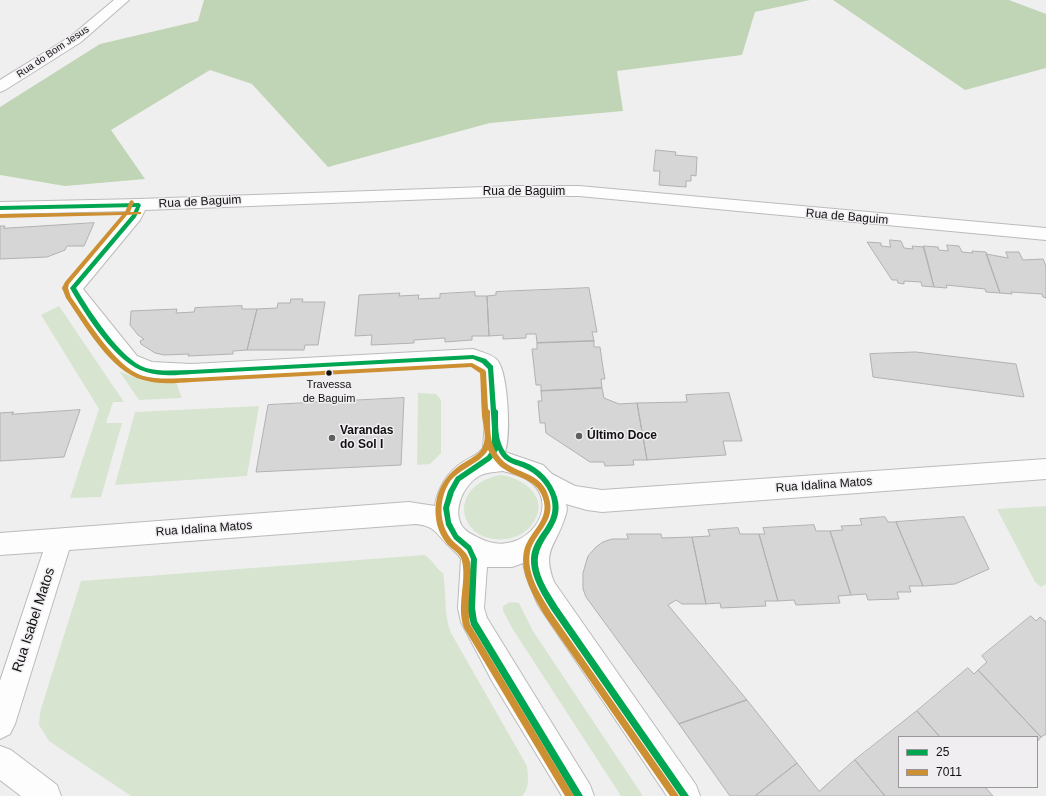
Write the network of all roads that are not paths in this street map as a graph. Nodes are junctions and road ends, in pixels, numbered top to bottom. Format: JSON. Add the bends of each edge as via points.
{"nodes":[{"id":1,"x":122,"y":0,"type":"edge"},
{"id":2,"x":0,"y":87,"type":"edge"},
{"id":3,"x":139,"y":205,"type":"junction"},
{"id":4,"x":0,"y":208,"type":"edge"},
{"id":5,"x":1038,"y":233,"type":"edge"},
{"id":6,"x":1046,"y":244,"type":"edge"},
{"id":7,"x":496,"y":436,"type":"junction"},
{"id":8,"x":516,"y":463,"type":"junction"},
{"id":9,"x":482,"y":465,"type":"junction"},
{"id":10,"x":1046,"y":469,"type":"edge"},
{"id":11,"x":547,"y":482,"type":"junction"},
{"id":12,"x":451,"y":491,"type":"junction"},
{"id":13,"x":602,"y":501,"type":"junction"},
{"id":14,"x":409,"y":513,"type":"junction"},
{"id":15,"x":452,"y":530,"type":"junction"},
{"id":16,"x":545,"y":535,"type":"junction"},
{"id":17,"x":60,"y":539,"type":"junction"},
{"id":18,"x":0,"y":544,"type":"edge"},
{"id":19,"x":469,"y":548,"type":"junction"},
{"id":20,"x":0,"y":724,"type":"edge"},
{"id":21,"x":0,"y":761,"type":"edge"},
{"id":22,"x":46,"y":796,"type":"edge"},
{"id":23,"x":579,"y":796,"type":"edge"},
{"id":24,"x":685,"y":796,"type":"edge"}],
"edges":[{"from":1,"to":2,"type":"street","name":"Rua do Bom Jesus","via":[[76,39]]},
{"from":3,"to":4,"type":"street","name":"Rua de Baguim"},
{"from":3,"to":5,"type":"street","name":"Rua de Baguim","via":[[483,192],[579,191]]},
{"from":3,"to":7,"type":"street","via":[[134,216],[74,288],[122,354],[139,368],[192,372],[473,357],[484,361],[491,368]]},
{"from":5,"to":6,"type":"street"},
{"from":7,"to":8,"type":"street","via":[[501,451],[509,460]]},
{"from":7,"to":9,"type":"street","via":[[492,455]]},
{"from":8,"to":9,"type":"street","via":[[503,461]]},
{"from":8,"to":11,"type":"street","via":[[535,471]]},
{"from":9,"to":12,"type":"street","via":[[471,469],[458,479]]},
{"from":10,"to":13,"type":"street","name":"Rua Idalina Matos"},
{"from":11,"to":13,"type":"street","name":"Rua Idalina Matos","via":[[567,495],[590,501]]},
{"from":11,"to":16,"type":"street","via":[[554,497],[556,512]]},
{"from":12,"to":14,"type":"street","name":"Rua Idalina Matos","via":[[438,505],[424,511]]},
{"from":12,"to":15,"type":"street","via":[[446,508],[448,523]]},
{"from":13,"to":16,"type":"street","name":"Rua Idalina Matos","via":[[570,511]]},
{"from":14,"to":15,"type":"street","name":"Rua Idalina Matos","via":[[426,513],[444,522]]},
{"from":14,"to":17,"type":"street","name":"Rua Idalina Matos"},
{"from":15,"to":19,"type":"street"},
{"from":16,"to":19,"type":"street","via":[[524,552],[506,556],[486,555]]},
{"from":16,"to":24,"type":"street","via":[[535,552],[536,569],[547,596]]},
{"from":17,"to":18,"type":"street","name":"Rua Idalina Matos"},
{"from":17,"to":20,"type":"street","name":"Rua Isabel Matos"},
{"from":19,"to":23,"type":"street","via":[[474,566],[471,608],[474,622]]},
{"from":21,"to":22,"type":"street","via":[[24,782]]}]}
